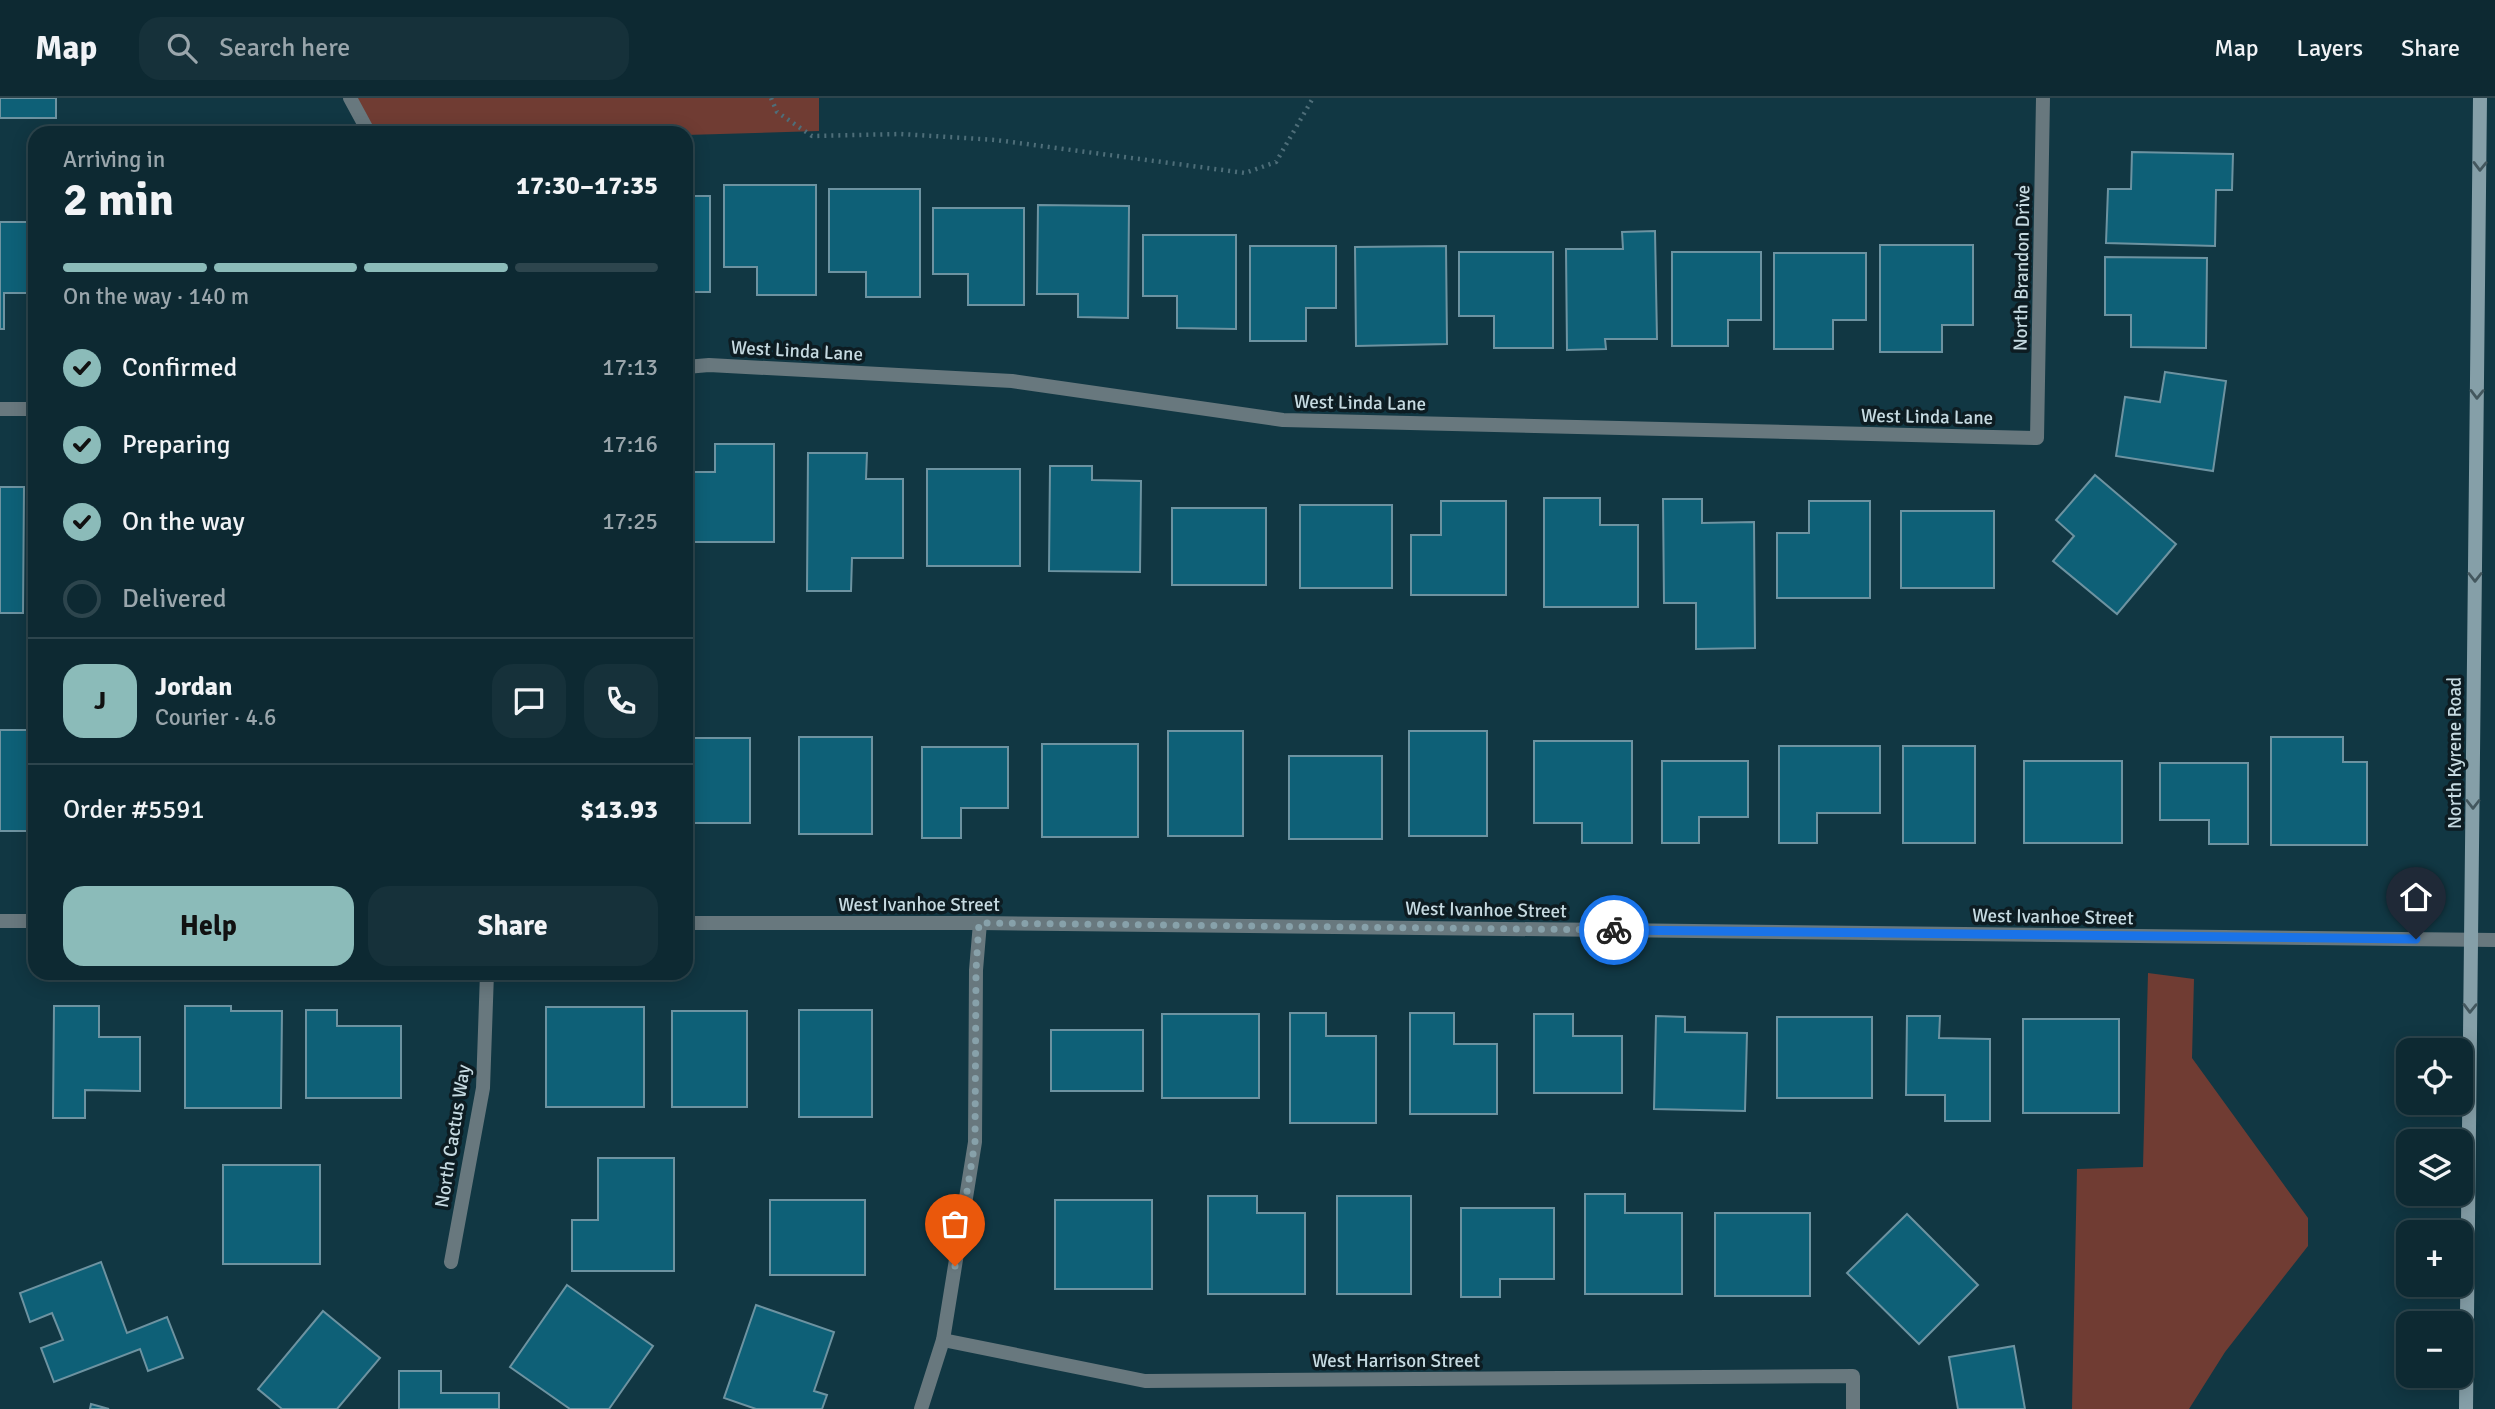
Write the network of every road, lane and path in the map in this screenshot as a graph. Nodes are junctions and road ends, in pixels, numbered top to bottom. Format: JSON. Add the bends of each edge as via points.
{"nodes":[{"id":1,"x":350,"y":98,"type":"edge"},
{"id":2,"x":771,"y":98,"type":"edge"},
{"id":3,"x":1313,"y":98,"type":"edge"},
{"id":4,"x":2043,"y":98,"type":"edge"},
{"id":5,"x":2480,"y":98,"type":"edge"},
{"id":6,"x":365,"y":126,"type":"edge"},
{"id":7,"x":693,"y":366,"type":"edge"},
{"id":8,"x":0,"y":409,"type":"edge"},
{"id":9,"x":28,"y":409,"type":"edge"},
{"id":10,"x":2037,"y":438,"type":"joint"},
{"id":11,"x":0,"y":921,"type":"edge"},
{"id":12,"x":28,"y":921,"type":"edge"},
{"id":13,"x":693,"y":923,"type":"edge"},
{"id":14,"x":979,"y":923,"type":"junction"},
{"id":15,"x":2472,"y":940,"type":"junction"},
{"id":16,"x":2495,"y":940,"type":"edge"},
{"id":17,"x":487,"y":980,"type":"edge"},
{"id":18,"x":451,"y":1262,"type":"dead end"},
{"id":19,"x":943,"y":1340,"type":"junction"},
{"id":20,"x":921,"y":1409,"type":"edge"},
{"id":21,"x":1853,"y":1409,"type":"edge"},
{"id":22,"x":2466,"y":1409,"type":"edge"}],
"edges":[{"from":1,"to":6,"type":"street"},
{"from":2,"to":3,"type":"path","via":[[777,111],[812,136],[901,134],[996,140],[1245,173],[1276,162]]},
{"from":4,"to":10,"type":"street","name":"North Brandon Drive"},
{"from":5,"to":15,"type":"main road","name":"North Kyrene Road","one_way":true},
{"from":7,"to":10,"type":"street","name":"West Linda Lane","via":[[1012,381],[1283,420]]},
{"from":8,"to":9,"type":"street"},
{"from":11,"to":12,"type":"street"},
{"from":13,"to":14,"type":"street","name":"West Ivanhoe Street"},
{"from":14,"to":15,"type":"street","name":"West Ivanhoe Street"},
{"from":14,"to":19,"type":"street","via":[[975,1142]]},
{"from":15,"to":16,"type":"street","name":"West Ivanhoe Street"},
{"from":15,"to":22,"type":"main road","name":"North Kyrene Road","one_way":true},
{"from":17,"to":18,"type":"street","name":"North Cactus Way","via":[[483,1088]]},
{"from":19,"to":20,"type":"street"},
{"from":19,"to":21,"type":"street","name":"West Harrison Street","via":[[1145,1381],[1853,1376]]}]}
